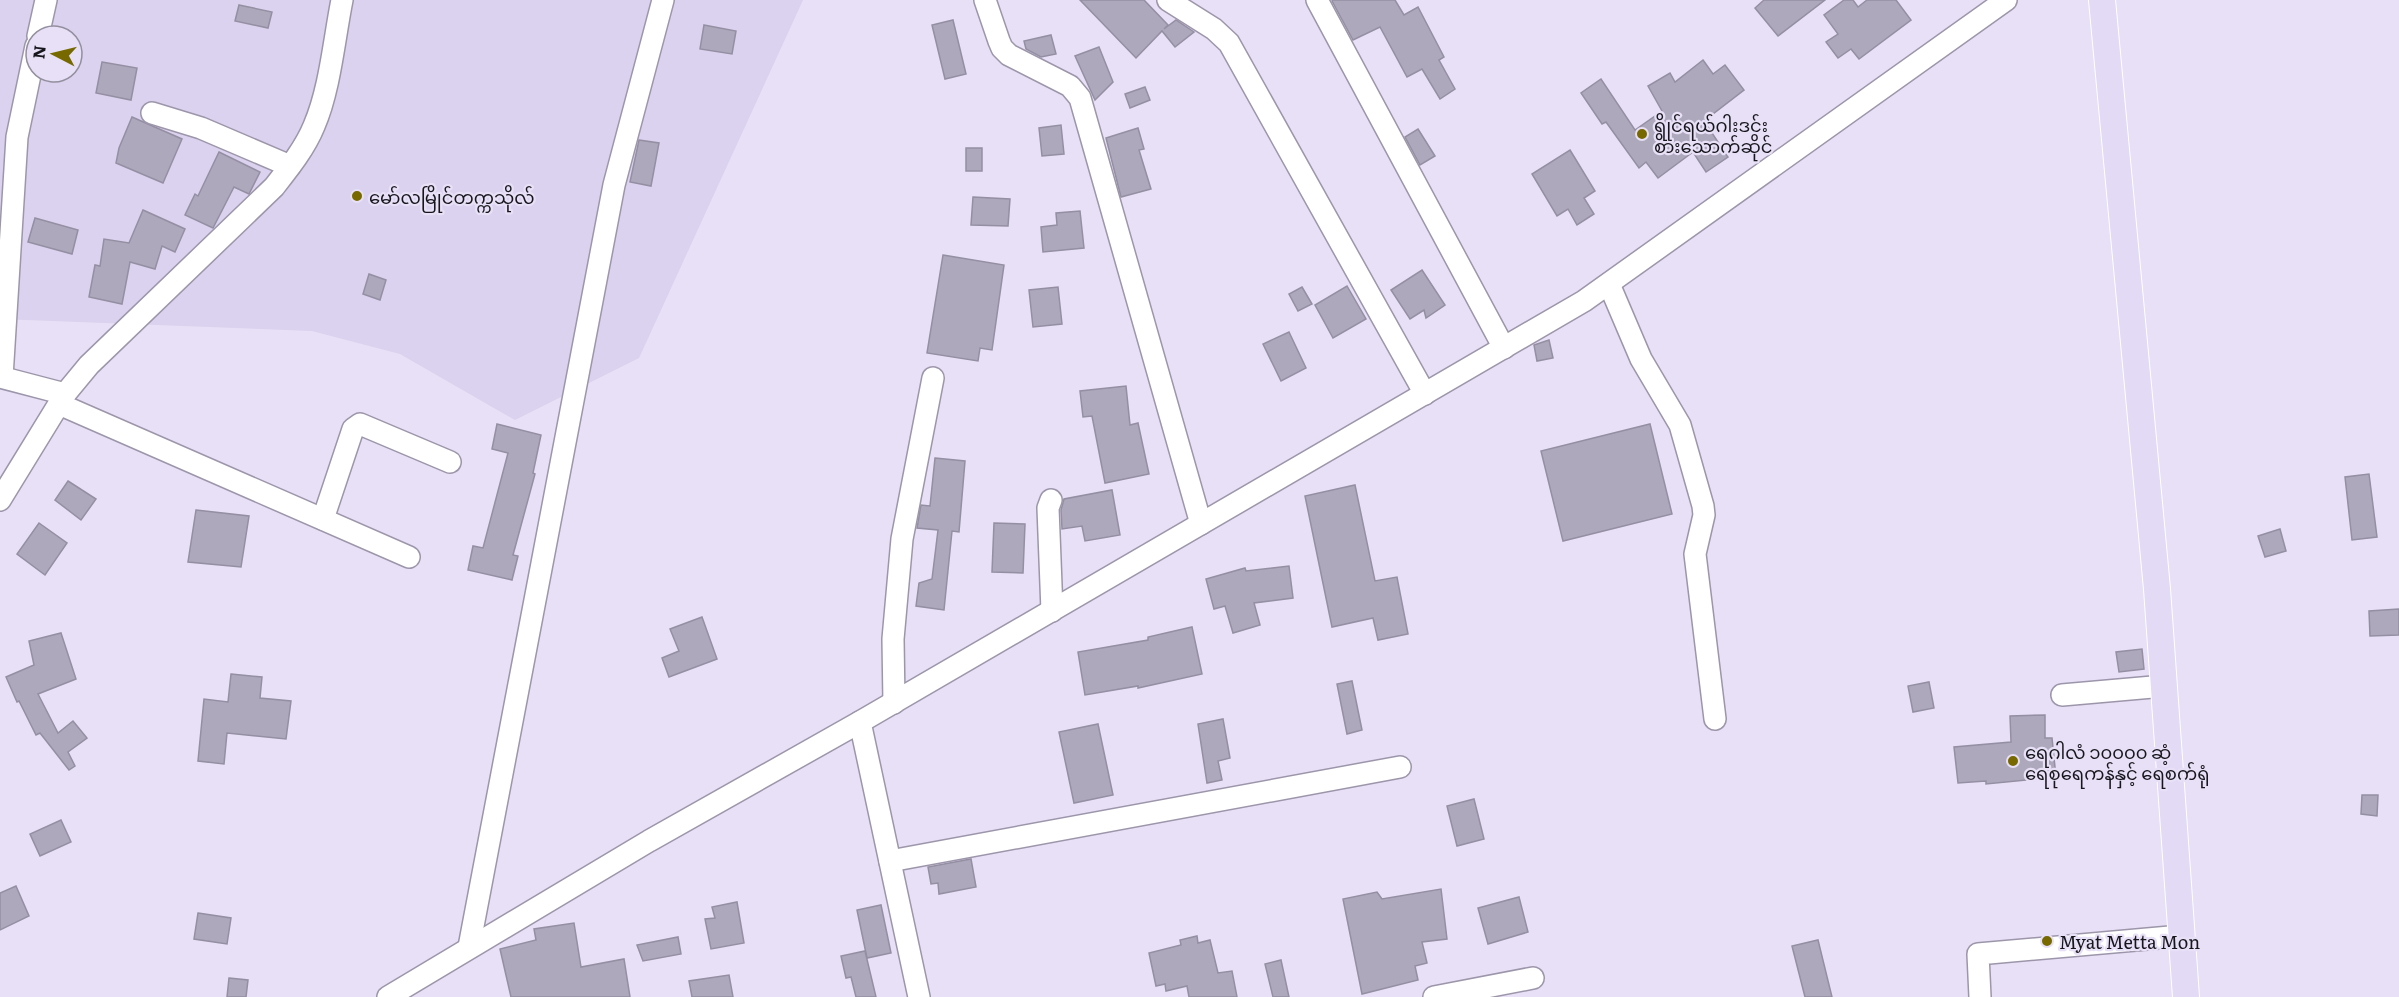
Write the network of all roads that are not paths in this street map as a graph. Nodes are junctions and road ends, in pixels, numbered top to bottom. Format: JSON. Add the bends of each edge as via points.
{"nodes":[{"id":1,"x":45,"y":0,"type":"edge"},
{"id":2,"x":342,"y":0,"type":"edge"},
{"id":3,"x":663,"y":0,"type":"edge"},
{"id":4,"x":985,"y":0,"type":"edge"},
{"id":5,"x":1168,"y":0,"type":"edge"},
{"id":6,"x":1317,"y":0,"type":"edge"},
{"id":7,"x":2006,"y":0,"type":"edge"},
{"id":8,"x":2102,"y":0,"type":"edge"},
{"id":9,"x":40,"y":24,"type":"edge"},
{"id":10,"x":28,"y":84,"type":"edge"},
{"id":11,"x":152,"y":113,"type":"dead end"},
{"id":12,"x":290,"y":166,"type":"junction"},
{"id":13,"x":1609,"y":284,"type":"junction"},
{"id":14,"x":1504,"y":348,"type":"junction"},
{"id":15,"x":1,"y":377,"type":"edge"},
{"id":16,"x":933,"y":378,"type":"dead end"},
{"id":17,"x":1425,"y":394,"type":"junction"},
{"id":18,"x":62,"y":399,"type":"junction"},
{"id":19,"x":450,"y":462,"type":"dead end"},
{"id":20,"x":0,"y":500,"type":"edge"},
{"id":21,"x":1051,"y":500,"type":"dead end"},
{"id":22,"x":323,"y":519,"type":"junction"},
{"id":23,"x":1201,"y":524,"type":"junction"},
{"id":24,"x":409,"y":557,"type":"dead end"},
{"id":25,"x":1052,"y":611,"type":"junction"},
{"id":26,"x":2164,"y":686,"type":"junction"},
{"id":27,"x":2062,"y":695,"type":"dead end"},
{"id":28,"x":894,"y":703,"type":"junction"},
{"id":29,"x":1715,"y":719,"type":"dead end"},
{"id":30,"x":860,"y":722,"type":"junction"},
{"id":31,"x":1400,"y":767,"type":"dead end"},
{"id":32,"x":890,"y":861,"type":"junction"},
{"id":33,"x":2181,"y":936,"type":"junction"},
{"id":34,"x":469,"y":947,"type":"junction"},
{"id":35,"x":1533,"y":978,"type":"dead end"},
{"id":36,"x":392,"y":996,"type":"edge"},
{"id":37,"x":919,"y":997,"type":"edge"},
{"id":38,"x":1434,"y":997,"type":"edge"},
{"id":39,"x":1980,"y":997,"type":"edge"},
{"id":40,"x":2186,"y":997,"type":"edge"}],
"edges":[{"from":1,"to":9,"type":"street"},
{"from":2,"to":12,"type":"street","via":[[321,110]]},
{"from":3,"to":34,"type":"street","via":[[614,185]]},
{"from":4,"to":23,"type":"street","via":[[1002,48],[1070,86],[1080,98]]},
{"from":5,"to":17,"type":"street","via":[[1229,43]]},
{"from":6,"to":14,"type":"street"},
{"from":7,"to":13,"type":"street"},
{"from":8,"to":26,"type":"main road"},
{"from":10,"to":15,"type":"street","via":[[18,137]]},
{"from":11,"to":12,"type":"street","via":[[201,128]]},
{"from":12,"to":18,"type":"street","via":[[274,187],[89,365]]},
{"from":13,"to":14,"type":"street"},
{"from":13,"to":29,"type":"street","via":[[1641,359],[1680,425],[1703,506],[1695,554]]},
{"from":14,"to":17,"type":"street"},
{"from":15,"to":18,"type":"street"},
{"from":16,"to":28,"type":"street","via":[[902,539],[893,639]]},
{"from":17,"to":23,"type":"street"},
{"from":18,"to":20,"type":"street"},
{"from":18,"to":22,"type":"street"},
{"from":19,"to":22,"type":"street","via":[[360,424],[353,429]]},
{"from":21,"to":25,"type":"street","via":[[1048,508]]},
{"from":22,"to":24,"type":"street"},
{"from":23,"to":25,"type":"street"},
{"from":25,"to":28,"type":"street"},
{"from":26,"to":27,"type":"street"},
{"from":26,"to":33,"type":"main road"},
{"from":28,"to":30,"type":"street"},
{"from":30,"to":32,"type":"street"},
{"from":30,"to":34,"type":"street"},
{"from":31,"to":32,"type":"street"},
{"from":32,"to":37,"type":"street"},
{"from":33,"to":39,"type":"street","via":[[1978,954]]},
{"from":33,"to":40,"type":"main road"},
{"from":34,"to":36,"type":"street"},
{"from":35,"to":38,"type":"street"}]}
